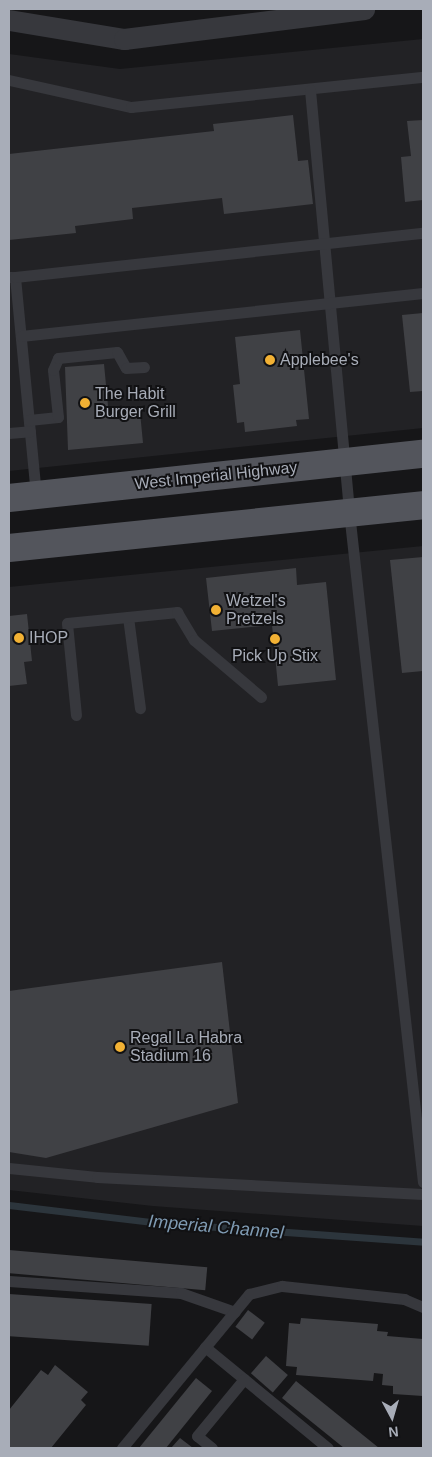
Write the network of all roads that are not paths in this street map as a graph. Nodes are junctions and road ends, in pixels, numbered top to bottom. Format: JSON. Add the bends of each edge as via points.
{"nodes":[{"id":1,"x":364,"y":9,"type":"edge"},
{"id":2,"x":310,"y":11,"type":"edge"},
{"id":3,"x":9,"y":20,"type":"edge"},
{"id":4,"x":423,"y":78,"type":"edge"},
{"id":5,"x":9,"y":80,"type":"edge"},
{"id":6,"x":310,"y":90,"type":"junction"},
{"id":7,"x":423,"y":233,"type":"edge"},
{"id":8,"x":325,"y":244,"type":"junction"},
{"id":9,"x":12,"y":277,"type":"edge"},
{"id":10,"x":423,"y":293,"type":"edge"},
{"id":11,"x":330,"y":303,"type":"junction"},
{"id":12,"x":21,"y":336,"type":"junction"},
{"id":13,"x":144,"y":367,"type":"dead end"},
{"id":14,"x":30,"y":426,"type":"junction"},
{"id":15,"x":9,"y":433,"type":"edge"},
{"id":16,"x":423,"y":454,"type":"edge"},
{"id":17,"x":344,"y":462,"type":"junction"},
{"id":18,"x":36,"y":495,"type":"junction"},
{"id":19,"x":9,"y":498,"type":"edge"},
{"id":20,"x":423,"y":505,"type":"edge"},
{"id":21,"x":349,"y":512,"type":"junction"},
{"id":22,"x":9,"y":548,"type":"edge"},
{"id":23,"x":128,"y":617,"type":"junction"},
{"id":24,"x":261,"y":697,"type":"dead end"},
{"id":25,"x":140,"y":708,"type":"dead end"},
{"id":26,"x":76,"y":715,"type":"dead end"},
{"id":27,"x":9,"y":1168,"type":"edge"},
{"id":28,"x":423,"y":1182,"type":"edge"},
{"id":29,"x":423,"y":1194,"type":"edge"},
{"id":30,"x":9,"y":1280,"type":"edge"},
{"id":31,"x":423,"y":1308,"type":"edge"},
{"id":32,"x":234,"y":1312,"type":"junction"},
{"id":33,"x":205,"y":1347,"type":"junction"},
{"id":34,"x":244,"y":1379,"type":"junction"},
{"id":35,"x":122,"y":1448,"type":"edge"},
{"id":36,"x":212,"y":1448,"type":"edge"},
{"id":37,"x":328,"y":1448,"type":"edge"}],
"edges":[{"from":1,"to":2,"type":"street"},
{"from":2,"to":3,"type":"street","via":[[124,39]]},
{"from":4,"to":6,"type":"lane"},
{"from":5,"to":6,"type":"lane","via":[[130,107]]},
{"from":6,"to":8,"type":"lane"},
{"from":7,"to":8,"type":"lane"},
{"from":8,"to":9,"type":"lane"},
{"from":8,"to":11,"type":"lane"},
{"from":9,"to":12,"type":"lane"},
{"from":10,"to":11,"type":"lane"},
{"from":11,"to":12,"type":"lane"},
{"from":11,"to":17,"type":"lane"},
{"from":12,"to":14,"type":"lane"},
{"from":13,"to":14,"type":"lane","via":[[126,368],[117,352],[58,358],[53,370],[58,417]]},
{"from":14,"to":15,"type":"lane"},
{"from":14,"to":18,"type":"lane"},
{"from":16,"to":17,"type":"main road","name":"West Imperial Highway"},
{"from":17,"to":18,"type":"main road","name":"West Imperial Highway"},
{"from":17,"to":21,"type":"lane"},
{"from":18,"to":19,"type":"main road","name":"West Imperial Highway"},
{"from":20,"to":21,"type":"main road"},
{"from":21,"to":22,"type":"main road"},
{"from":21,"to":28,"type":"lane"},
{"from":23,"to":24,"type":"lane","via":[[177,612],[194,640]]},
{"from":23,"to":25,"type":"lane"},
{"from":23,"to":26,"type":"lane","via":[[67,623]]},
{"from":27,"to":29,"type":"lane","via":[[97,1178]]},
{"from":30,"to":32,"type":"lane","via":[[181,1293]]},
{"from":31,"to":32,"type":"lane","via":[[404,1299],[282,1286],[249,1294]]},
{"from":32,"to":33,"type":"lane"},
{"from":33,"to":34,"type":"lane"},
{"from":33,"to":35,"type":"lane"},
{"from":34,"to":36,"type":"lane","via":[[197,1436]]},
{"from":34,"to":37,"type":"lane"}]}
